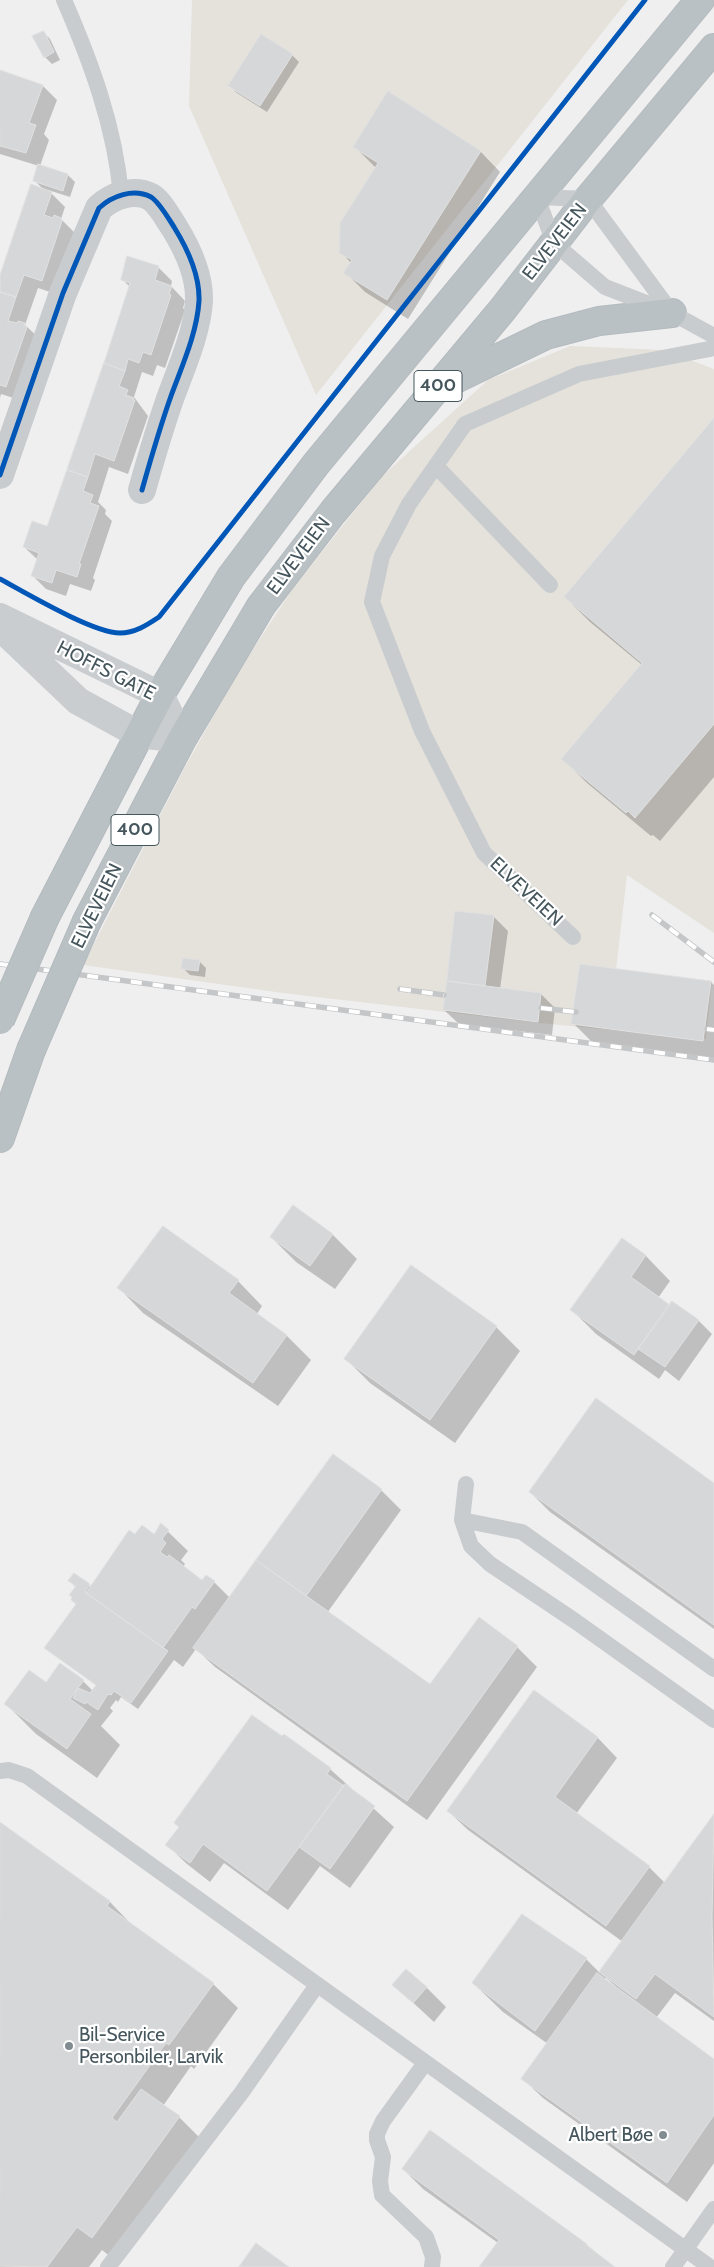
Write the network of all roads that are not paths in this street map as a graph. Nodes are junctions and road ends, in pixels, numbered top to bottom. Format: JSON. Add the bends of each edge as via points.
{"nodes":[{"id":1,"x":64,"y":0,"type":"edge"},
{"id":2,"x":700,"y":0,"type":"edge"},
{"id":3,"x":714,"y":48,"type":"edge"},
{"id":4,"x":121,"y":195,"type":"junction"},
{"id":5,"x":537,"y":197,"type":"junction"},
{"id":6,"x":588,"y":199,"type":"junction"},
{"id":7,"x":554,"y":243,"type":"junction"},
{"id":8,"x":672,"y":313,"type":"junction"},
{"id":9,"x":714,"y":336,"type":"edge"},
{"id":10,"x":714,"y":348,"type":"edge"},
{"id":11,"x":435,"y":390,"type":"junction"},
{"id":12,"x":436,"y":466,"type":"junction"},
{"id":13,"x":0,"y":475,"type":"edge"},
{"id":14,"x":142,"y":490,"type":"dead end"},
{"id":15,"x":550,"y":585,"type":"dead end"},
{"id":16,"x":0,"y":617,"type":"edge"},
{"id":17,"x":0,"y":626,"type":"edge"},
{"id":18,"x":160,"y":695,"type":"junction"},
{"id":19,"x":138,"y":734,"type":"junction"},
{"id":20,"x":182,"y":739,"type":"junction"},
{"id":21,"x":573,"y":937,"type":"dead end"},
{"id":22,"x":0,"y":1020,"type":"edge"},
{"id":23,"x":0,"y":1138,"type":"edge"},
{"id":24,"x":466,"y":1484,"type":"dead end"},
{"id":25,"x":462,"y":1520,"type":"junction"},
{"id":26,"x":714,"y":1669,"type":"edge"},
{"id":27,"x":714,"y":1720,"type":"edge"},
{"id":28,"x":0,"y":1770,"type":"edge"},
{"id":29,"x":317,"y":1985,"type":"junction"},
{"id":30,"x":425,"y":2063,"type":"junction"},
{"id":31,"x":714,"y":2209,"type":"edge"},
{"id":32,"x":686,"y":2249,"type":"junction"},
{"id":33,"x":108,"y":2267,"type":"edge"},
{"id":34,"x":432,"y":2267,"type":"edge"},
{"id":35,"x":673,"y":2267,"type":"edge"},
{"id":36,"x":710,"y":2267,"type":"edge"}],
"edges":[{"from":1,"to":4,"type":"lane","via":[[99,87],[118,162]]},
{"from":2,"to":5,"type":"highway","number":"400"},
{"from":3,"to":6,"type":"highway","name":"ELVEVEIEN","number":"400"},
{"from":4,"to":13,"type":"street","via":[[99,208],[63,293]]},
{"from":4,"to":14,"type":"street","via":[[146,195],[154,199],[184,243],[193,266],[199,300]]},
{"from":5,"to":6,"type":"lane"},
{"from":5,"to":7,"type":"lane"},
{"from":5,"to":18,"type":"highway","number":"400","via":[[316,464],[231,577]]},
{"from":6,"to":7,"type":"highway","name":"ELVEVEIEN","number":"400"},
{"from":6,"to":8,"type":"lane"},
{"from":7,"to":8,"type":"lane","via":[[605,288]]},
{"from":7,"to":11,"type":"highway","name":"ELVEVEIEN","number":"400"},
{"from":8,"to":9,"type":"lane"},
{"from":8,"to":11,"type":"highway","number":"400","via":[[599,321],[546,335]]},
{"from":10,"to":12,"type":"lane","name":"ELVEVEIEN","via":[[579,374],[465,424]]},
{"from":11,"to":20,"type":"highway","name":"ELVEVEIEN","number":"400","via":[[333,512],[261,606]]},
{"from":12,"to":15,"type":"lane"},
{"from":12,"to":21,"type":"lane","name":"ELVEVEIEN","via":[[409,504],[382,556],[372,602],[422,731],[484,853]]},
{"from":16,"to":18,"type":"main road","name":"HOFFS GATE"},
{"from":17,"to":19,"type":"main road","name":"HOFFS GATE","via":[[78,701]]},
{"from":18,"to":19,"type":"highway","number":"400"},
{"from":18,"to":20,"type":"main road","name":"HOFFS GATE"},
{"from":19,"to":20,"type":"main road","name":"HOFFS GATE"},
{"from":19,"to":22,"type":"highway","number":"400","bridge":true,"via":[[45,917]]},
{"from":20,"to":23,"type":"highway","name":"ELVEVEIEN","number":"400","bridge":true,"via":[[87,921],[31,1050]]},
{"from":24,"to":25,"type":"lane"},
{"from":25,"to":26,"type":"lane","via":[[522,1532]]},
{"from":25,"to":27,"type":"lane","via":[[472,1546],[490,1564]]},
{"from":28,"to":29,"type":"lane","via":[[27,1776]]},
{"from":29,"to":30,"type":"lane"},
{"from":29,"to":33,"type":"lane","via":[[242,2092]]},
{"from":30,"to":32,"type":"lane"},
{"from":30,"to":34,"type":"lane","via":[[383,2121],[376,2140],[383,2157],[382,2195],[426,2237],[433,2257]]},
{"from":31,"to":32,"type":"lane"},
{"from":32,"to":35,"type":"lane"},
{"from":32,"to":36,"type":"lane"}]}
